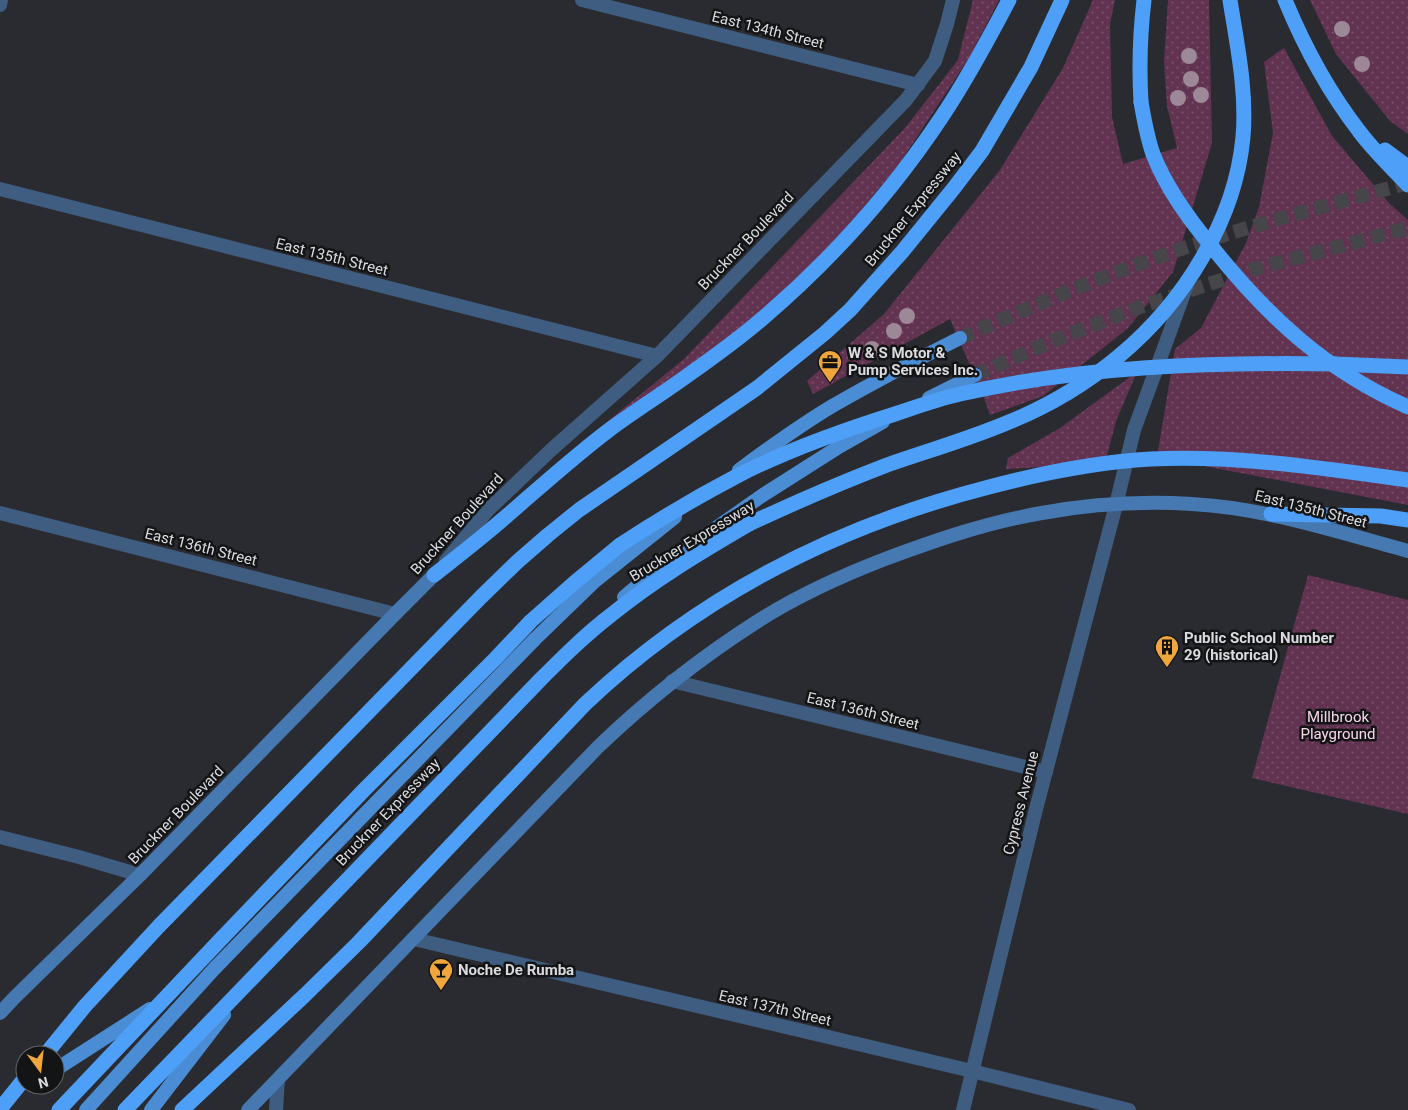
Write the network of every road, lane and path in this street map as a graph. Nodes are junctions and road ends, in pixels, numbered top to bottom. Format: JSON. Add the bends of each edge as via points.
{"nodes":[{"id":1,"x":1,"y":0,"type":"edge"},
{"id":2,"x":582,"y":0,"type":"edge"},
{"id":3,"x":953,"y":0,"type":"edge"},
{"id":4,"x":1009,"y":0,"type":"edge"},
{"id":5,"x":1062,"y":0,"type":"edge"},
{"id":6,"x":1144,"y":0,"type":"edge"},
{"id":7,"x":1230,"y":0,"type":"edge"},
{"id":8,"x":1285,"y":0,"type":"edge"},
{"id":9,"x":0,"y":5,"type":"edge"},
{"id":10,"x":918,"y":85,"type":"junction"},
{"id":11,"x":1359,"y":131,"type":"junction"},
{"id":12,"x":1408,"y":167,"type":"edge"},
{"id":13,"x":1408,"y":185,"type":"edge"},
{"id":14,"x":0,"y":189,"type":"edge"},
{"id":15,"x":1188,"y":283,"type":"junction"},
{"id":16,"x":960,"y":338,"type":"tunnel mouth"},
{"id":17,"x":657,"y":356,"type":"junction"},
{"id":18,"x":1408,"y":367,"type":"edge"},
{"id":19,"x":975,"y":375,"type":"tunnel mouth"},
{"id":20,"x":1408,"y":407,"type":"edge"},
{"id":21,"x":1408,"y":480,"type":"edge"},
{"id":22,"x":1116,"y":505,"type":"junction"},
{"id":23,"x":0,"y":513,"type":"edge"},
{"id":24,"x":1271,"y":514,"type":"junction"},
{"id":25,"x":1408,"y":520,"type":"edge"},
{"id":26,"x":1408,"y":551,"type":"edge"},
{"id":27,"x":434,"y":575,"type":"junction"},
{"id":28,"x":395,"y":614,"type":"junction"},
{"id":29,"x":672,"y":681,"type":"junction"},
{"id":30,"x":1046,"y":772,"type":"junction"},
{"id":31,"x":0,"y":837,"type":"edge"},
{"id":32,"x":140,"y":875,"type":"junction"},
{"id":33,"x":414,"y":939,"type":"junction"},
{"id":34,"x":214,"y":969,"type":"junction"},
{"id":35,"x":0,"y":1013,"type":"edge"},
{"id":36,"x":53,"y":1045,"type":"edge"},
{"id":37,"x":65,"y":1064,"type":"edge"},
{"id":38,"x":972,"y":1071,"type":"junction"},
{"id":39,"x":278,"y":1079,"type":"junction"},
{"id":40,"x":15,"y":1090,"type":"edge"},
{"id":41,"x":16,"y":1095,"type":"edge"},
{"id":42,"x":0,"y":1105,"type":"edge"},
{"id":43,"x":0,"y":1109,"type":"edge"},
{"id":44,"x":58,"y":1110,"type":"edge"},
{"id":45,"x":86,"y":1110,"type":"edge"},
{"id":46,"x":126,"y":1110,"type":"edge"},
{"id":47,"x":152,"y":1110,"type":"edge"},
{"id":48,"x":182,"y":1110,"type":"edge"},
{"id":49,"x":248,"y":1110,"type":"edge"},
{"id":50,"x":276,"y":1110,"type":"edge"},
{"id":51,"x":963,"y":1110,"type":"edge"},
{"id":52,"x":1129,"y":1110,"type":"edge"}],
"edges":[{"from":1,"to":9,"type":"street"},
{"from":2,"to":10,"type":"street","name":"East 134th Street"},
{"from":3,"to":10,"type":"street","name":"Bruckner Boulevard","via":[[935,61]]},
{"from":4,"to":27,"type":"highway","via":[[919,151],[833,253],[762,319],[713,358],[611,428]]},
{"from":5,"to":36,"type":"highway","name":"Bruckner Expressway","via":[[1031,67],[982,150],[923,226],[850,310],[757,388],[580,510],[517,562],[159,926]]},
{"from":6,"to":20,"type":"highway","bridge":true,"via":[[1140,73],[1146,129],[1153,154],[1187,215],[1229,269],[1311,350],[1339,370]]},
{"from":7,"to":15,"type":"highway","name":"Bruckner Expressway","via":[[1243,96],[1240,157],[1223,218]]},
{"from":8,"to":11,"type":"highway","via":[[1313,58]]},
{"from":10,"to":17,"type":"street","name":"Bruckner Boulevard"},
{"from":11,"to":12,"type":"highway"},
{"from":11,"to":13,"type":"highway"},
{"from":14,"to":17,"type":"street","name":"East 135th Street"},
{"from":15,"to":22,"type":"street","name":"Cypress Avenue","via":[[1134,430]]},
{"from":15,"to":46,"type":"highway","name":"Bruckner Expressway","bridge":true,"via":[[1142,335],[1087,381],[1059,398],[1008,423],[840,483],[749,524],[673,570],[609,616],[533,687]]},
{"from":16,"to":34,"type":"main road","via":[[833,406],[761,453],[595,581]]},
{"from":17,"to":27,"type":"street","name":"Bruckner Boulevard","via":[[487,511]]},
{"from":18,"to":44,"type":"highway","bridge":true,"via":[[1264,362],[1194,364],[1069,375],[1011,384],[958,394],[868,422],[738,475],[620,545],[531,621],[364,790]]},
{"from":19,"to":47,"type":"main road","via":[[837,448],[763,495],[656,570],[596,621],[380,842],[228,1010]]},
{"from":21,"to":48,"type":"highway","bridge":true,"via":[[1232,459],[1151,459],[1109,463],[1022,478],[936,501],[802,554],[686,621],[611,679],[352,948]]},
{"from":22,"to":24,"type":"main road","name":"East 135th Street","via":[[1193,504]]},
{"from":22,"to":29,"type":"main road","via":[[1040,513],[998,523],[858,570],[808,592],[759,620]]},
{"from":22,"to":30,"type":"street","name":"Cypress Avenue"},
{"from":23,"to":28,"type":"street","name":"East 136th Street"},
{"from":24,"to":25,"type":"highway","via":[[1381,516]]},
{"from":24,"to":26,"type":"main road","name":"East 135th Street"},
{"from":27,"to":28,"type":"main road","name":"Bruckner Boulevard"},
{"from":28,"to":32,"type":"main road","name":"Bruckner Boulevard"},
{"from":29,"to":30,"type":"street","name":"East 136th Street"},
{"from":29,"to":33,"type":"main road","via":[[598,747]]},
{"from":30,"to":38,"type":"street","name":"Cypress Avenue"},
{"from":31,"to":32,"type":"street"},
{"from":32,"to":35,"type":"main road","name":"Bruckner Boulevard"},
{"from":33,"to":38,"type":"street","name":"East 137th Street"},
{"from":33,"to":39,"type":"main road"},
{"from":34,"to":37,"type":"main road"},
{"from":34,"to":45,"type":"main road"},
{"from":38,"to":51,"type":"street","name":"Cypress Avenue"},
{"from":38,"to":52,"type":"street","name":"East 137th Street"},
{"from":39,"to":49,"type":"main road"},
{"from":39,"to":50,"type":"street"},
{"from":40,"to":43,"type":"highway","bridge":true},
{"from":41,"to":42,"type":"main road"}]}
